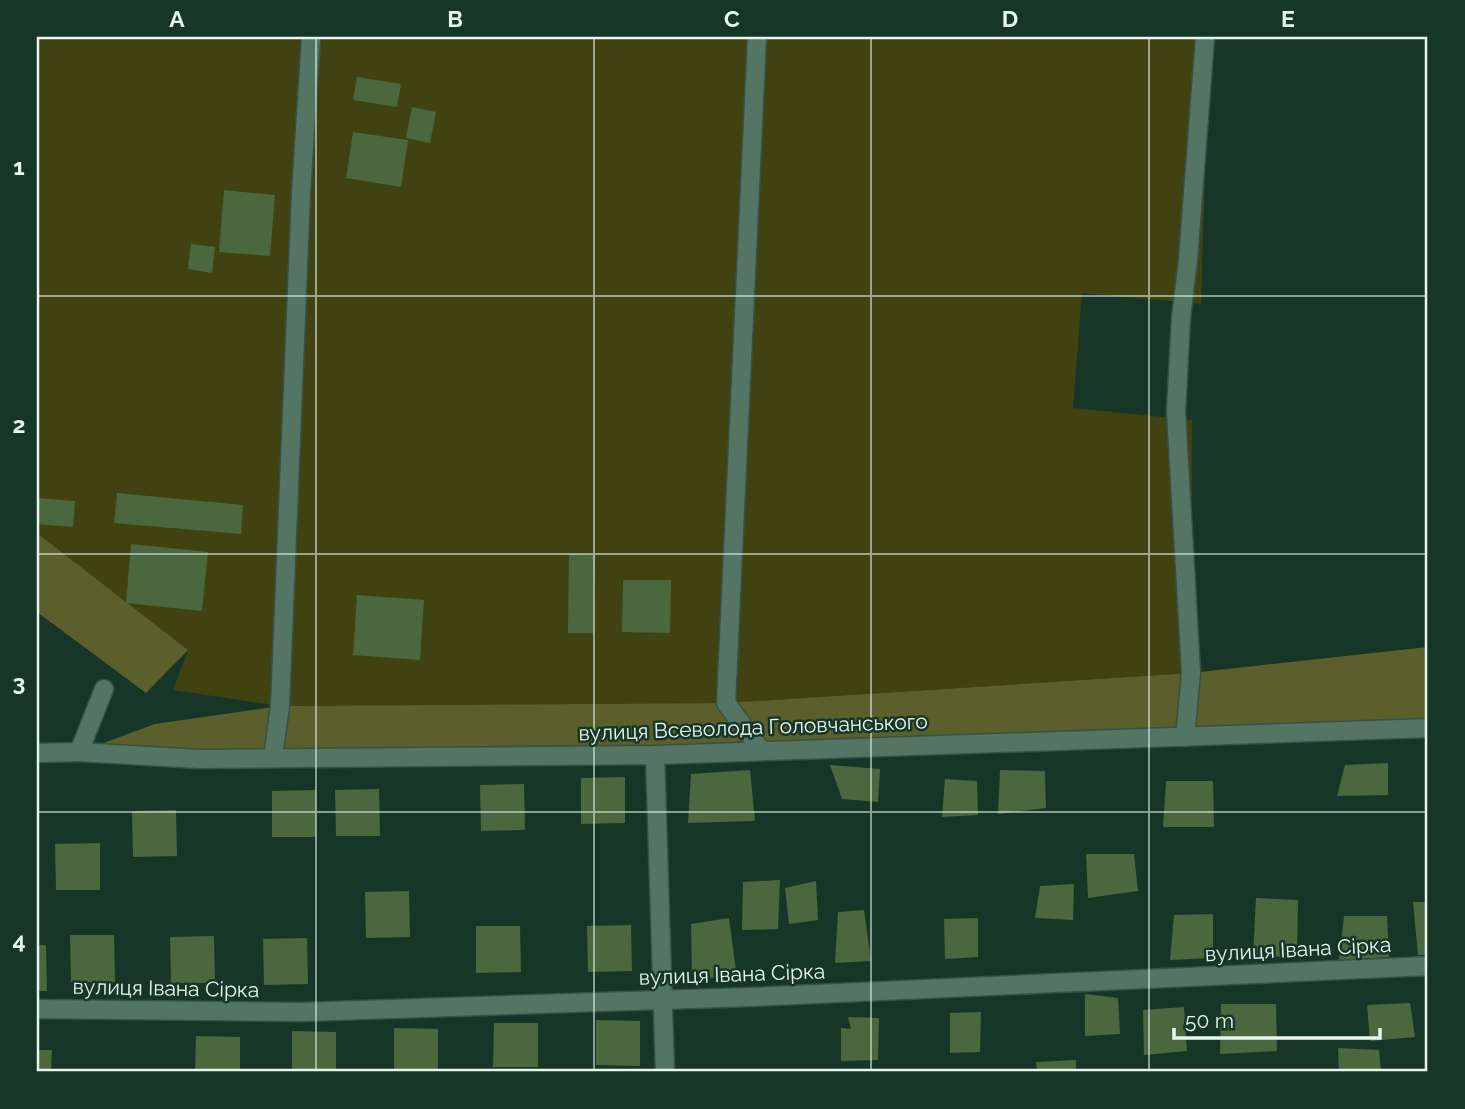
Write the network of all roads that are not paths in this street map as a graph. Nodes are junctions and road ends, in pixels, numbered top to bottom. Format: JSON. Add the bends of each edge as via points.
{"nodes":[{"id":1,"x":311,"y":37,"type":"edge"},
{"id":2,"x":757,"y":37,"type":"edge"},
{"id":3,"x":1205,"y":37,"type":"edge"},
{"id":4,"x":104,"y":689,"type":"dead end"},
{"id":5,"x":1428,"y":728,"type":"edge"},
{"id":6,"x":1185,"y":737,"type":"junction"},
{"id":7,"x":761,"y":750,"type":"junction"},
{"id":8,"x":79,"y":751,"type":"junction"},
{"id":9,"x":37,"y":753,"type":"edge"},
{"id":10,"x":655,"y":755,"type":"junction"},
{"id":11,"x":273,"y":757,"type":"junction"},
{"id":12,"x":1428,"y":966,"type":"edge"},
{"id":13,"x":663,"y":999,"type":"junction"},
{"id":14,"x":37,"y":1009,"type":"edge"},
{"id":15,"x":666,"y":1072,"type":"edge"}],
"edges":[{"from":1,"to":11,"type":"street","via":[[280,706]]},
{"from":2,"to":7,"type":"street","via":[[726,703]]},
{"from":3,"to":6,"type":"street","via":[[1176,411],[1191,673]]},
{"from":4,"to":8,"type":"street"},
{"from":5,"to":6,"type":"street","name":"вулиця Всеволода Головчанського"},
{"from":6,"to":7,"type":"street","name":"вулиця Всеволода Головчанського"},
{"from":7,"to":10,"type":"street","name":"вулиця Всеволода Головчанського"},
{"from":8,"to":9,"type":"street","name":"вулиця Всеволода Головчанського"},
{"from":8,"to":11,"type":"street","name":"вулиця Всеволода Головчанського","via":[[199,759]]},
{"from":10,"to":11,"type":"street","name":"вулиця Всеволода Головчанського"},
{"from":10,"to":13,"type":"street"},
{"from":12,"to":13,"type":"street","name":"вулиця Івана Сірка"},
{"from":13,"to":14,"type":"street","name":"вулиця Івана Сірка","via":[[302,1012]]},
{"from":13,"to":15,"type":"street"}]}
